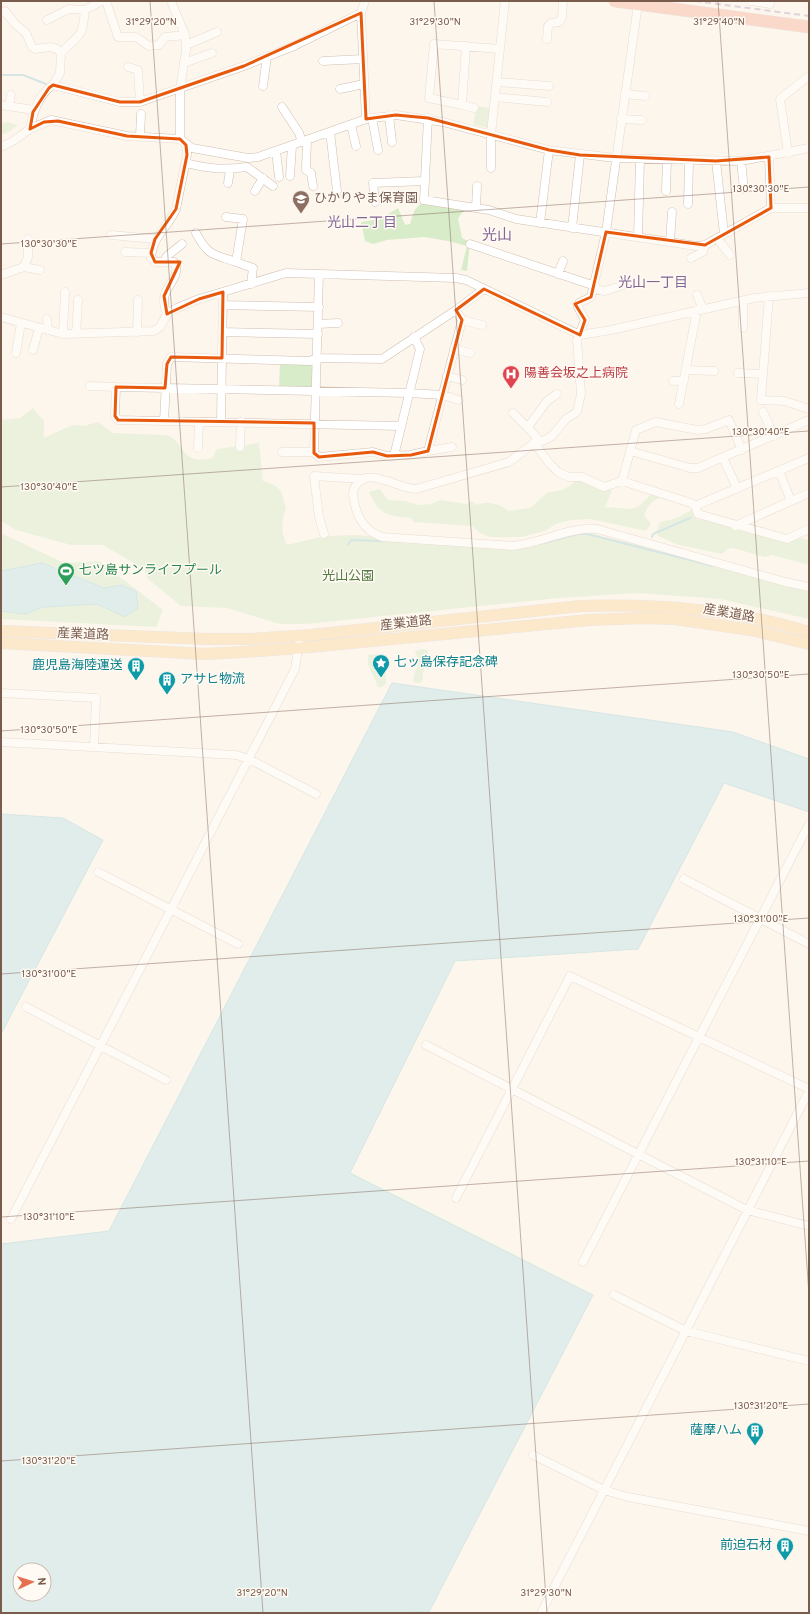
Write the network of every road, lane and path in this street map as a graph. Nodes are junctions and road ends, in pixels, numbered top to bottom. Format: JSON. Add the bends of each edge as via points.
{"nodes":[{"id":1,"x":102,"y":1,"type":"edge"},
{"id":2,"x":106,"y":1,"type":"edge"},
{"id":3,"x":171,"y":1,"type":"edge"},
{"id":4,"x":365,"y":1,"type":"edge"},
{"id":5,"x":505,"y":1,"type":"edge"},
{"id":6,"x":563,"y":1,"type":"edge"},
{"id":7,"x":615,"y":1,"type":"edge"},
{"id":8,"x":751,"y":1,"type":"edge"},
{"id":9,"x":770,"y":1,"type":"edge"},
{"id":10,"x":638,"y":4,"type":"junction"},
{"id":11,"x":85,"y":10,"type":"junction"},
{"id":12,"x":1,"y":13,"type":"edge"},
{"id":13,"x":361,"y":13,"type":"junction"},
{"id":14,"x":48,"y":20,"type":"dead end"},
{"id":15,"x":809,"y":27,"type":"edge"},
{"id":16,"x":217,"y":32,"type":"dead end"},
{"id":17,"x":186,"y":35,"type":"junction"},
{"id":18,"x":547,"y":39,"type":"dead end"},
{"id":19,"x":186,"y":45,"type":"junction"},
{"id":20,"x":466,"y":46,"type":"junction"},
{"id":21,"x":500,"y":49,"type":"junction"},
{"id":22,"x":61,"y":53,"type":"junction"},
{"id":23,"x":212,"y":53,"type":"dead end"},
{"id":24,"x":267,"y":56,"type":"junction"},
{"id":25,"x":363,"y":59,"type":"junction"},
{"id":26,"x":323,"y":61,"type":"dead end"},
{"id":27,"x":184,"y":63,"type":"junction"},
{"id":28,"x":128,"y":67,"type":"dead end"},
{"id":29,"x":808,"y":79,"type":"edge"},
{"id":30,"x":497,"y":82,"type":"junction"},
{"id":31,"x":364,"y":84,"type":"junction"},
{"id":32,"x":53,"y":86,"type":"junction"},
{"id":33,"x":263,"y":86,"type":"dead end"},
{"id":34,"x":549,"y":86,"type":"dead end"},
{"id":35,"x":180,"y":89,"type":"junction"},
{"id":36,"x":340,"y":89,"type":"dead end"},
{"id":37,"x":625,"y":94,"type":"junction"},
{"id":38,"x":11,"y":95,"type":"dead end"},
{"id":39,"x":645,"y":96,"type":"dead end"},
{"id":40,"x":495,"y":97,"type":"junction"},
{"id":41,"x":140,"y":102,"type":"junction"},
{"id":42,"x":547,"y":102,"type":"dead end"},
{"id":43,"x":462,"y":105,"type":"junction"},
{"id":44,"x":5,"y":106,"type":"edge"},
{"id":45,"x":282,"y":107,"type":"dead end"},
{"id":46,"x":474,"y":108,"type":"dead end"},
{"id":47,"x":34,"y":110,"type":"junction"},
{"id":48,"x":141,"y":114,"type":"dead end"},
{"id":49,"x":388,"y":115,"type":"junction"},
{"id":50,"x":369,"y":118,"type":"junction"},
{"id":51,"x":428,"y":118,"type":"junction"},
{"id":52,"x":621,"y":120,"type":"junction"},
{"id":53,"x":642,"y":120,"type":"dead end"},
{"id":54,"x":351,"y":125,"type":"junction"},
{"id":55,"x":30,"y":129,"type":"junction"},
{"id":56,"x":330,"y":132,"type":"junction"},
{"id":57,"x":491,"y":134,"type":"junction"},
{"id":58,"x":140,"y":136,"type":"junction"},
{"id":59,"x":305,"y":141,"type":"junction"},
{"id":60,"x":183,"y":142,"type":"junction"},
{"id":61,"x":392,"y":142,"type":"dead end"},
{"id":62,"x":292,"y":146,"type":"junction"},
{"id":63,"x":356,"y":146,"type":"dead end"},
{"id":64,"x":1,"y":147,"type":"edge"},
{"id":65,"x":809,"y":148,"type":"edge"},
{"id":66,"x":378,"y":150,"type":"dead end"},
{"id":67,"x":550,"y":150,"type":"junction"},
{"id":68,"x":276,"y":151,"type":"junction"},
{"id":69,"x":788,"y":153,"type":"junction"},
{"id":70,"x":580,"y":155,"type":"junction"},
{"id":71,"x":769,"y":157,"type":"junction"},
{"id":72,"x":616,"y":158,"type":"junction"},
{"id":73,"x":640,"y":159,"type":"junction"},
{"id":74,"x":668,"y":160,"type":"junction"},
{"id":75,"x":689,"y":161,"type":"junction"},
{"id":76,"x":716,"y":161,"type":"junction"},
{"id":77,"x":741,"y":161,"type":"junction"},
{"id":78,"x":186,"y":163,"type":"junction"},
{"id":79,"x":491,"y":168,"type":"dead end"},
{"id":80,"x":230,"y":170,"type":"junction"},
{"id":81,"x":290,"y":176,"type":"dead end"},
{"id":82,"x":279,"y":177,"type":"dead end"},
{"id":83,"x":263,"y":178,"type":"junction"},
{"id":84,"x":425,"y":181,"type":"junction"},
{"id":85,"x":228,"y":183,"type":"dead end"},
{"id":86,"x":273,"y":186,"type":"dead end"},
{"id":87,"x":313,"y":186,"type":"dead end"},
{"id":88,"x":477,"y":186,"type":"dead end"},
{"id":89,"x":744,"y":189,"type":"dead end"},
{"id":90,"x":255,"y":191,"type":"dead end"},
{"id":91,"x":337,"y":191,"type":"dead end"},
{"id":92,"x":666,"y":191,"type":"dead end"},
{"id":93,"x":375,"y":202,"type":"dead end"},
{"id":94,"x":688,"y":204,"type":"dead end"},
{"id":95,"x":476,"y":208,"type":"junction"},
{"id":96,"x":771,"y":208,"type":"junction"},
{"id":97,"x":809,"y":208,"type":"edge"},
{"id":98,"x":672,"y":212,"type":"dead end"},
{"id":99,"x":226,"y":217,"type":"dead end"},
{"id":100,"x":540,"y":223,"type":"junction"},
{"id":101,"x":572,"y":228,"type":"junction"},
{"id":102,"x":606,"y":232,"type":"junction"},
{"id":103,"x":196,"y":233,"type":"dead end"},
{"id":104,"x":111,"y":235,"type":"dead end"},
{"id":105,"x":721,"y":236,"type":"junction"},
{"id":106,"x":638,"y":237,"type":"junction"},
{"id":107,"x":28,"y":239,"type":"dead end"},
{"id":108,"x":156,"y":239,"type":"junction"},
{"id":109,"x":670,"y":242,"type":"junction"},
{"id":110,"x":182,"y":244,"type":"dead end"},
{"id":111,"x":470,"y":244,"type":"dead end"},
{"id":112,"x":705,"y":245,"type":"junction"},
{"id":113,"x":125,"y":252,"type":"dead end"},
{"id":114,"x":151,"y":253,"type":"junction"},
{"id":115,"x":730,"y":255,"type":"dead end"},
{"id":116,"x":691,"y":258,"type":"dead end"},
{"id":117,"x":563,"y":261,"type":"dead end"},
{"id":118,"x":164,"y":262,"type":"junction"},
{"id":119,"x":236,"y":262,"type":"junction"},
{"id":120,"x":24,"y":267,"type":"junction"},
{"id":121,"x":40,"y":270,"type":"dead end"},
{"id":122,"x":319,"y":274,"type":"junction"},
{"id":123,"x":558,"y":274,"type":"junction"},
{"id":124,"x":1,"y":275,"type":"edge"},
{"id":125,"x":251,"y":284,"type":"junction"},
{"id":126,"x":621,"y":286,"type":"dead end"},
{"id":127,"x":594,"y":288,"type":"junction"},
{"id":128,"x":484,"y":289,"type":"junction"},
{"id":129,"x":65,"y":292,"type":"dead end"},
{"id":130,"x":224,"y":292,"type":"junction"},
{"id":131,"x":809,"y":293,"type":"edge"},
{"id":132,"x":697,"y":295,"type":"dead end"},
{"id":133,"x":769,"y":296,"type":"junction"},
{"id":134,"x":78,"y":300,"type":"dead end"},
{"id":135,"x":138,"y":300,"type":"dead end"},
{"id":136,"x":743,"y":301,"type":"junction"},
{"id":137,"x":223,"y":305,"type":"junction"},
{"id":138,"x":318,"y":307,"type":"junction"},
{"id":139,"x":456,"y":310,"type":"junction"},
{"id":140,"x":700,"y":310,"type":"junction"},
{"id":141,"x":167,"y":314,"type":"junction"},
{"id":142,"x":1,"y":317,"type":"edge"},
{"id":143,"x":48,"y":319,"type":"dead end"},
{"id":144,"x":462,"y":320,"type":"junction"},
{"id":145,"x":21,"y":323,"type":"junction"},
{"id":146,"x":338,"y":323,"type":"dead end"},
{"id":147,"x":318,"y":324,"type":"junction"},
{"id":148,"x":482,"y":325,"type":"dead end"},
{"id":149,"x":39,"y":328,"type":"junction"},
{"id":150,"x":743,"y":328,"type":"dead end"},
{"id":151,"x":48,"y":330,"type":"junction"},
{"id":152,"x":137,"y":332,"type":"junction"},
{"id":153,"x":222,"y":332,"type":"junction"},
{"id":154,"x":63,"y":334,"type":"junction"},
{"id":155,"x":76,"y":334,"type":"junction"},
{"id":156,"x":318,"y":334,"type":"junction"},
{"id":157,"x":580,"y":335,"type":"junction"},
{"id":158,"x":414,"y":337,"type":"junction"},
{"id":159,"x":454,"y":349,"type":"junction"},
{"id":160,"x":34,"y":350,"type":"dead end"},
{"id":161,"x":16,"y":353,"type":"dead end"},
{"id":162,"x":470,"y":353,"type":"dead end"},
{"id":163,"x":222,"y":358,"type":"junction"},
{"id":164,"x":317,"y":358,"type":"junction"},
{"id":165,"x":686,"y":370,"type":"junction"},
{"id":166,"x":714,"y":372,"type":"dead end"},
{"id":167,"x":738,"y":373,"type":"dead end"},
{"id":168,"x":763,"y":374,"type":"junction"},
{"id":169,"x":448,"y":376,"type":"junction"},
{"id":170,"x":462,"y":380,"type":"dead end"},
{"id":171,"x":684,"y":380,"type":"junction"},
{"id":172,"x":673,"y":381,"type":"dead end"},
{"id":173,"x":90,"y":386,"type":"dead end"},
{"id":174,"x":116,"y":387,"type":"junction"},
{"id":175,"x":165,"y":388,"type":"junction"},
{"id":176,"x":222,"y":390,"type":"junction"},
{"id":177,"x":316,"y":392,"type":"junction"},
{"id":178,"x":409,"y":393,"type":"junction"},
{"id":179,"x":557,"y":394,"type":"dead end"},
{"id":180,"x":443,"y":395,"type":"junction"},
{"id":181,"x":459,"y":400,"type":"dead end"},
{"id":182,"x":679,"y":404,"type":"dead end"},
{"id":183,"x":809,"y":409,"type":"edge"},
{"id":184,"x":763,"y":412,"type":"dead end"},
{"id":185,"x":513,"y":413,"type":"dead end"},
{"id":186,"x":809,"y":420,"type":"edge"},
{"id":187,"x":164,"y":421,"type":"junction"},
{"id":188,"x":199,"y":422,"type":"junction"},
{"id":189,"x":221,"y":422,"type":"junction"},
{"id":190,"x":241,"y":422,"type":"junction"},
{"id":191,"x":314,"y":423,"type":"junction"},
{"id":192,"x":400,"y":426,"type":"junction"},
{"id":193,"x":528,"y":427,"type":"junction"},
{"id":194,"x":774,"y":436,"type":"junction"},
{"id":195,"x":536,"y":442,"type":"junction"},
{"id":196,"x":240,"y":447,"type":"dead end"},
{"id":197,"x":452,"y":447,"type":"dead end"},
{"id":198,"x":198,"y":448,"type":"dead end"},
{"id":199,"x":742,"y":450,"type":"junction"},
{"id":200,"x":630,"y":451,"type":"junction"},
{"id":201,"x":282,"y":452,"type":"dead end"},
{"id":202,"x":314,"y":452,"type":"junction"},
{"id":203,"x":428,"y":452,"type":"junction"},
{"id":204,"x":394,"y":456,"type":"junction"},
{"id":205,"x":723,"y":458,"type":"junction"},
{"id":206,"x":809,"y":458,"type":"edge"},
{"id":207,"x":778,"y":471,"type":"junction"},
{"id":208,"x":362,"y":479,"type":"junction"},
{"id":209,"x":622,"y":481,"type":"junction"},
{"id":210,"x":737,"y":488,"type":"junction"},
{"id":211,"x":809,"y":493,"type":"edge"},
{"id":212,"x":791,"y":501,"type":"junction"},
{"id":213,"x":695,"y":506,"type":"junction"},
{"id":214,"x":735,"y":526,"type":"junction"},
{"id":215,"x":809,"y":529,"type":"edge"},
{"id":216,"x":324,"y":534,"type":"dead end"},
{"id":217,"x":809,"y":587,"type":"edge"},
{"id":218,"x":1,"y":631,"type":"edge"},
{"id":219,"x":809,"y":632,"type":"edge"},
{"id":220,"x":300,"y":636,"type":"junction"},
{"id":221,"x":1,"y":643,"type":"edge"},
{"id":222,"x":809,"y":644,"type":"edge"},
{"id":223,"x":299,"y":648,"type":"junction"},
{"id":224,"x":1,"y":693,"type":"edge"},
{"id":225,"x":1,"y":742,"type":"edge"},
{"id":226,"x":94,"y":747,"type":"junction"},
{"id":227,"x":249,"y":759,"type":"junction"},
{"id":228,"x":316,"y":794,"type":"dead end"},
{"id":229,"x":809,"y":824,"type":"edge"},
{"id":230,"x":98,"y":872,"type":"dead end"},
{"id":231,"x":684,"y":879,"type":"dead end"},
{"id":232,"x":170,"y":911,"type":"junction"},
{"id":233,"x":760,"y":918,"type":"junction"},
{"id":234,"x":238,"y":944,"type":"dead end"},
{"id":235,"x":809,"y":944,"type":"edge"},
{"id":236,"x":26,"y":1007,"type":"dead end"},
{"id":237,"x":699,"y":1037,"type":"junction"},
{"id":238,"x":426,"y":1046,"type":"dead end"},
{"id":239,"x":100,"y":1047,"type":"junction"},
{"id":240,"x":166,"y":1080,"type":"dead end"},
{"id":241,"x":512,"y":1090,"type":"junction"},
{"id":242,"x":809,"y":1090,"type":"edge"},
{"id":243,"x":638,"y":1155,"type":"junction"},
{"id":244,"x":456,"y":1198,"type":"dead end"},
{"id":245,"x":747,"y":1210,"type":"junction"},
{"id":246,"x":12,"y":1219,"type":"dead end"},
{"id":247,"x":809,"y":1226,"type":"edge"},
{"id":248,"x":583,"y":1262,"type":"dead end"},
{"id":249,"x":614,"y":1295,"type":"dead end"},
{"id":250,"x":686,"y":1331,"type":"junction"},
{"id":251,"x":809,"y":1361,"type":"edge"},
{"id":252,"x":533,"y":1455,"type":"dead end"},
{"id":253,"x":604,"y":1490,"type":"junction"},
{"id":254,"x":809,"y":1531,"type":"edge"},
{"id":255,"x":540,"y":1613,"type":"edge"}],
"edges":[{"from":1,"to":11,"type":"street"},
{"from":2,"to":17,"type":"street","via":[[118,37],[136,37],[149,46],[159,45],[165,36]]},
{"from":3,"to":17,"type":"street"},
{"from":4,"to":13,"type":"street"},
{"from":5,"to":21,"type":"street"},
{"from":6,"to":18,"type":"street","via":[[562,18],[548,26]]},
{"from":7,"to":10,"type":"highway"},
{"from":8,"to":9,"type":"street","via":[[770,4]]},
{"from":10,"to":15,"type":"highway"},
{"from":10,"to":37,"type":"street"},
{"from":11,"to":14,"type":"street","via":[[69,9]]},
{"from":11,"to":22,"type":"street","via":[[83,30]]},
{"from":12,"to":22,"type":"street","via":[[5,11],[26,34],[32,47],[51,47]]},
{"from":13,"to":24,"type":"street"},
{"from":13,"to":25,"type":"street"},
{"from":16,"to":19,"type":"street"},
{"from":17,"to":19,"type":"street"},
{"from":19,"to":27,"type":"street"},
{"from":20,"to":21,"type":"street"},
{"from":20,"to":43,"type":"street"},
{"from":20,"to":43,"type":"street","via":[[434,44],[429,98]]},
{"from":21,"to":30,"type":"street"},
{"from":22,"to":32,"type":"street","via":[[60,73]]},
{"from":23,"to":27,"type":"street"},
{"from":24,"to":33,"type":"street"},
{"from":24,"to":35,"type":"street"},
{"from":25,"to":26,"type":"street"},
{"from":25,"to":31,"type":"street"},
{"from":27,"to":35,"type":"street"},
{"from":28,"to":41,"type":"street","via":[[138,70]]},
{"from":29,"to":69,"type":"street","via":[[790,89],[780,99]]},
{"from":30,"to":34,"type":"street"},
{"from":30,"to":40,"type":"street"},
{"from":31,"to":36,"type":"street"},
{"from":31,"to":50,"type":"street"},
{"from":32,"to":41,"type":"street","via":[[120,102]]},
{"from":32,"to":47,"type":"street","via":[[39,100]]},
{"from":35,"to":41,"type":"street"},
{"from":35,"to":60,"type":"street"},
{"from":37,"to":39,"type":"street"},
{"from":37,"to":52,"type":"street"},
{"from":38,"to":44,"type":"street"},
{"from":40,"to":42,"type":"street"},
{"from":40,"to":57,"type":"street"},
{"from":43,"to":46,"type":"street"},
{"from":44,"to":47,"type":"street"},
{"from":45,"to":59,"type":"street"},
{"from":47,"to":55,"type":"street"},
{"from":48,"to":58,"type":"street"},
{"from":49,"to":50,"type":"street"},
{"from":49,"to":51,"type":"street"},
{"from":49,"to":61,"type":"street"},
{"from":50,"to":54,"type":"street"},
{"from":50,"to":66,"type":"street"},
{"from":51,"to":57,"type":"street"},
{"from":51,"to":84,"type":"street"},
{"from":52,"to":53,"type":"street"},
{"from":52,"to":72,"type":"street"},
{"from":54,"to":56,"type":"street"},
{"from":54,"to":63,"type":"street"},
{"from":55,"to":58,"type":"street","via":[[51,120]]},
{"from":55,"to":64,"type":"street"},
{"from":56,"to":59,"type":"street"},
{"from":56,"to":91,"type":"street"},
{"from":57,"to":67,"type":"street"},
{"from":57,"to":79,"type":"street"},
{"from":58,"to":60,"type":"street"},
{"from":59,"to":62,"type":"street"},
{"from":59,"to":87,"type":"street","via":[[306,170],[311,173]]},
{"from":60,"to":68,"type":"street","via":[[192,148],[248,158]]},
{"from":60,"to":78,"type":"street","via":[[187,155]]},
{"from":62,"to":68,"type":"street"},
{"from":62,"to":81,"type":"street"},
{"from":65,"to":69,"type":"street"},
{"from":67,"to":70,"type":"street"},
{"from":67,"to":100,"type":"street"},
{"from":68,"to":82,"type":"street"},
{"from":69,"to":71,"type":"street"},
{"from":70,"to":72,"type":"street"},
{"from":70,"to":101,"type":"street"},
{"from":71,"to":77,"type":"street"},
{"from":71,"to":96,"type":"street"},
{"from":72,"to":73,"type":"street"},
{"from":72,"to":102,"type":"street"},
{"from":73,"to":74,"type":"street"},
{"from":73,"to":106,"type":"street"},
{"from":74,"to":75,"type":"street"},
{"from":74,"to":92,"type":"street"},
{"from":75,"to":76,"type":"street"},
{"from":75,"to":94,"type":"street"},
{"from":76,"to":77,"type":"street"},
{"from":76,"to":105,"type":"street"},
{"from":77,"to":89,"type":"street"},
{"from":78,"to":80,"type":"street","via":[[210,169]]},
{"from":78,"to":108,"type":"street","via":[[173,216]]},
{"from":80,"to":83,"type":"street","via":[[247,167]]},
{"from":80,"to":85,"type":"street"},
{"from":83,"to":86,"type":"street"},
{"from":83,"to":90,"type":"street"},
{"from":84,"to":93,"type":"street","via":[[373,183]]},
{"from":84,"to":95,"type":"street","via":[[424,200]]},
{"from":88,"to":95,"type":"street"},
{"from":95,"to":100,"type":"street"},
{"from":96,"to":97,"type":"street"},
{"from":96,"to":105,"type":"street"},
{"from":98,"to":109,"type":"street"},
{"from":99,"to":119,"type":"street","via":[[242,219]]},
{"from":100,"to":101,"type":"street"},
{"from":101,"to":102,"type":"street"},
{"from":102,"to":106,"type":"street"},
{"from":102,"to":127,"type":"street"},
{"from":103,"to":119,"type":"street","via":[[204,250]]},
{"from":104,"to":108,"type":"street"},
{"from":105,"to":112,"type":"street"},
{"from":105,"to":115,"type":"street"},
{"from":106,"to":109,"type":"street"},
{"from":107,"to":120,"type":"street","via":[[28,257]]},
{"from":108,"to":114,"type":"street","via":[[151,247]]},
{"from":109,"to":112,"type":"street"},
{"from":110,"to":118,"type":"street","via":[[167,256]]},
{"from":111,"to":123,"type":"street"},
{"from":112,"to":116,"type":"street","via":[[703,252]]},
{"from":113,"to":114,"type":"street"},
{"from":114,"to":118,"type":"street","via":[[154,262]]},
{"from":117,"to":123,"type":"street"},
{"from":118,"to":141,"type":"street","via":[[174,262],[177,271],[164,296]]},
{"from":119,"to":125,"type":"street","via":[[253,268]]},
{"from":120,"to":121,"type":"street"},
{"from":120,"to":124,"type":"street"},
{"from":122,"to":125,"type":"street","via":[[286,273]]},
{"from":122,"to":128,"type":"street","via":[[456,278]]},
{"from":122,"to":138,"type":"street"},
{"from":123,"to":127,"type":"street"},
{"from":125,"to":130,"type":"street"},
{"from":126,"to":127,"type":"street","via":[[605,291]]},
{"from":127,"to":157,"type":"street","via":[[591,297],[579,303],[578,307],[585,320]]},
{"from":128,"to":139,"type":"street"},
{"from":128,"to":157,"type":"street"},
{"from":129,"to":154,"type":"street"},
{"from":130,"to":137,"type":"street"},
{"from":130,"to":141,"type":"street","via":[[199,299]]},
{"from":131,"to":133,"type":"street"},
{"from":132,"to":140,"type":"street"},
{"from":133,"to":136,"type":"street"},
{"from":133,"to":168,"type":"street"},
{"from":134,"to":155,"type":"street"},
{"from":135,"to":152,"type":"street"},
{"from":136,"to":140,"type":"street"},
{"from":136,"to":150,"type":"street"},
{"from":137,"to":138,"type":"street"},
{"from":137,"to":153,"type":"street"},
{"from":138,"to":147,"type":"street"},
{"from":139,"to":144,"type":"street"},
{"from":139,"to":158,"type":"street"},
{"from":140,"to":157,"type":"street"},
{"from":140,"to":165,"type":"street"},
{"from":141,"to":152,"type":"street","via":[[154,332]]},
{"from":142,"to":145,"type":"street"},
{"from":143,"to":151,"type":"street"},
{"from":144,"to":148,"type":"street"},
{"from":144,"to":159,"type":"street"},
{"from":145,"to":149,"type":"street"},
{"from":145,"to":161,"type":"street"},
{"from":146,"to":147,"type":"street"},
{"from":147,"to":156,"type":"street"},
{"from":149,"to":151,"type":"street"},
{"from":149,"to":160,"type":"street"},
{"from":151,"to":154,"type":"street"},
{"from":152,"to":155,"type":"street"},
{"from":153,"to":156,"type":"street"},
{"from":153,"to":163,"type":"street"},
{"from":154,"to":155,"type":"street"},
{"from":156,"to":164,"type":"street"},
{"from":157,"to":195,"type":"street","via":[[577,340],[581,394],[577,412],[566,419],[552,436]]},
{"from":158,"to":164,"type":"street","via":[[382,359]]},
{"from":158,"to":178,"type":"street","via":[[420,349]]},
{"from":159,"to":162,"type":"street"},
{"from":159,"to":169,"type":"street"},
{"from":163,"to":164,"type":"street","via":[[310,361]]},
{"from":163,"to":175,"type":"street","via":[[171,357],[166,364]]},
{"from":163,"to":176,"type":"street"},
{"from":164,"to":177,"type":"street"},
{"from":165,"to":166,"type":"street"},
{"from":165,"to":171,"type":"street"},
{"from":167,"to":168,"type":"street"},
{"from":168,"to":183,"type":"street","via":[[761,400],[784,401]]},
{"from":169,"to":170,"type":"street"},
{"from":169,"to":180,"type":"street"},
{"from":171,"to":172,"type":"street"},
{"from":171,"to":182,"type":"street"},
{"from":173,"to":174,"type":"street"},
{"from":174,"to":175,"type":"street"},
{"from":174,"to":187,"type":"street","via":[[114,416],[118,420]]},
{"from":175,"to":176,"type":"street"},
{"from":175,"to":187,"type":"street"},
{"from":176,"to":177,"type":"street"},
{"from":176,"to":189,"type":"street"},
{"from":177,"to":178,"type":"street"},
{"from":177,"to":191,"type":"street"},
{"from":178,"to":180,"type":"street"},
{"from":178,"to":192,"type":"street"},
{"from":179,"to":193,"type":"street","via":[[547,401]]},
{"from":180,"to":181,"type":"street"},
{"from":180,"to":203,"type":"street"},
{"from":184,"to":194,"type":"street"},
{"from":185,"to":193,"type":"street"},
{"from":186,"to":194,"type":"street"},
{"from":187,"to":188,"type":"street"},
{"from":188,"to":189,"type":"street"},
{"from":188,"to":198,"type":"street"},
{"from":189,"to":190,"type":"street"},
{"from":190,"to":191,"type":"street"},
{"from":190,"to":196,"type":"street"},
{"from":191,"to":192,"type":"street"},
{"from":191,"to":202,"type":"street"},
{"from":192,"to":204,"type":"street"},
{"from":193,"to":195,"type":"street"},
{"from":194,"to":199,"type":"street"},
{"from":195,"to":208,"type":"street","via":[[509,462],[416,489],[408,489],[372,477]]},
{"from":195,"to":209,"type":"street","via":[[558,472],[570,477],[582,477],[604,487]]},
{"from":197,"to":203,"type":"street"},
{"from":199,"to":200,"type":"street","via":[[728,420],[697,430],[656,422],[636,430]]},
{"from":199,"to":205,"type":"street"},
{"from":200,"to":205,"type":"street","via":[[690,468],[704,467]]},
{"from":200,"to":209,"type":"street"},
{"from":201,"to":202,"type":"street"},
{"from":202,"to":204,"type":"street","via":[[319,457],[373,452]]},
{"from":203,"to":204,"type":"street"},
{"from":205,"to":210,"type":"street"},
{"from":206,"to":207,"type":"street"},
{"from":207,"to":210,"type":"street"},
{"from":207,"to":212,"type":"street"},
{"from":208,"to":216,"type":"street","via":[[314,476],[319,517]]},
{"from":208,"to":217,"type":"street","via":[[353,490],[358,516],[370,532],[382,537],[513,546],[578,529],[598,529]]},
{"from":209,"to":213,"type":"street"},
{"from":210,"to":213,"type":"street"},
{"from":211,"to":212,"type":"street"},
{"from":212,"to":214,"type":"street"},
{"from":213,"to":214,"type":"street","via":[[698,514]]},
{"from":214,"to":215,"type":"street","via":[[787,539]]},
{"from":218,"to":220,"type":"main road","name":"産業道路","via":[[208,639]]},
{"from":219,"to":220,"type":"main road","name":"産業道路","via":[[726,612],[674,606],[618,605],[580,606]]},
{"from":220,"to":223,"type":"street"},
{"from":221,"to":223,"type":"main road","name":"産業道路","via":[[205,654]]},
{"from":222,"to":223,"type":"main road","name":"産業道路","via":[[751,630],[675,619],[643,618],[582,621]]},
{"from":223,"to":227,"type":"street","via":[[295,670]]},
{"from":224,"to":226,"type":"street","via":[[96,698]]},
{"from":225,"to":226,"type":"street"},
{"from":226,"to":227,"type":"street","via":[[234,754]]},
{"from":227,"to":228,"type":"street"},
{"from":227,"to":232,"type":"street"},
{"from":229,"to":233,"type":"street"},
{"from":230,"to":232,"type":"street"},
{"from":231,"to":233,"type":"street"},
{"from":232,"to":234,"type":"street"},
{"from":232,"to":239,"type":"street"},
{"from":233,"to":235,"type":"street"},
{"from":233,"to":237,"type":"street"},
{"from":236,"to":239,"type":"street"},
{"from":237,"to":241,"type":"street","via":[[570,976]]},
{"from":237,"to":242,"type":"street"},
{"from":237,"to":243,"type":"street"},
{"from":238,"to":241,"type":"street"},
{"from":239,"to":240,"type":"street"},
{"from":239,"to":246,"type":"street"},
{"from":241,"to":243,"type":"street"},
{"from":241,"to":244,"type":"street"},
{"from":242,"to":245,"type":"street"},
{"from":243,"to":245,"type":"street"},
{"from":243,"to":248,"type":"street"},
{"from":245,"to":247,"type":"street"},
{"from":245,"to":250,"type":"street"},
{"from":249,"to":250,"type":"street"},
{"from":250,"to":251,"type":"street"},
{"from":250,"to":253,"type":"street"},
{"from":252,"to":253,"type":"street"},
{"from":253,"to":254,"type":"street","via":[[628,1497]]},
{"from":253,"to":255,"type":"street"}]}
